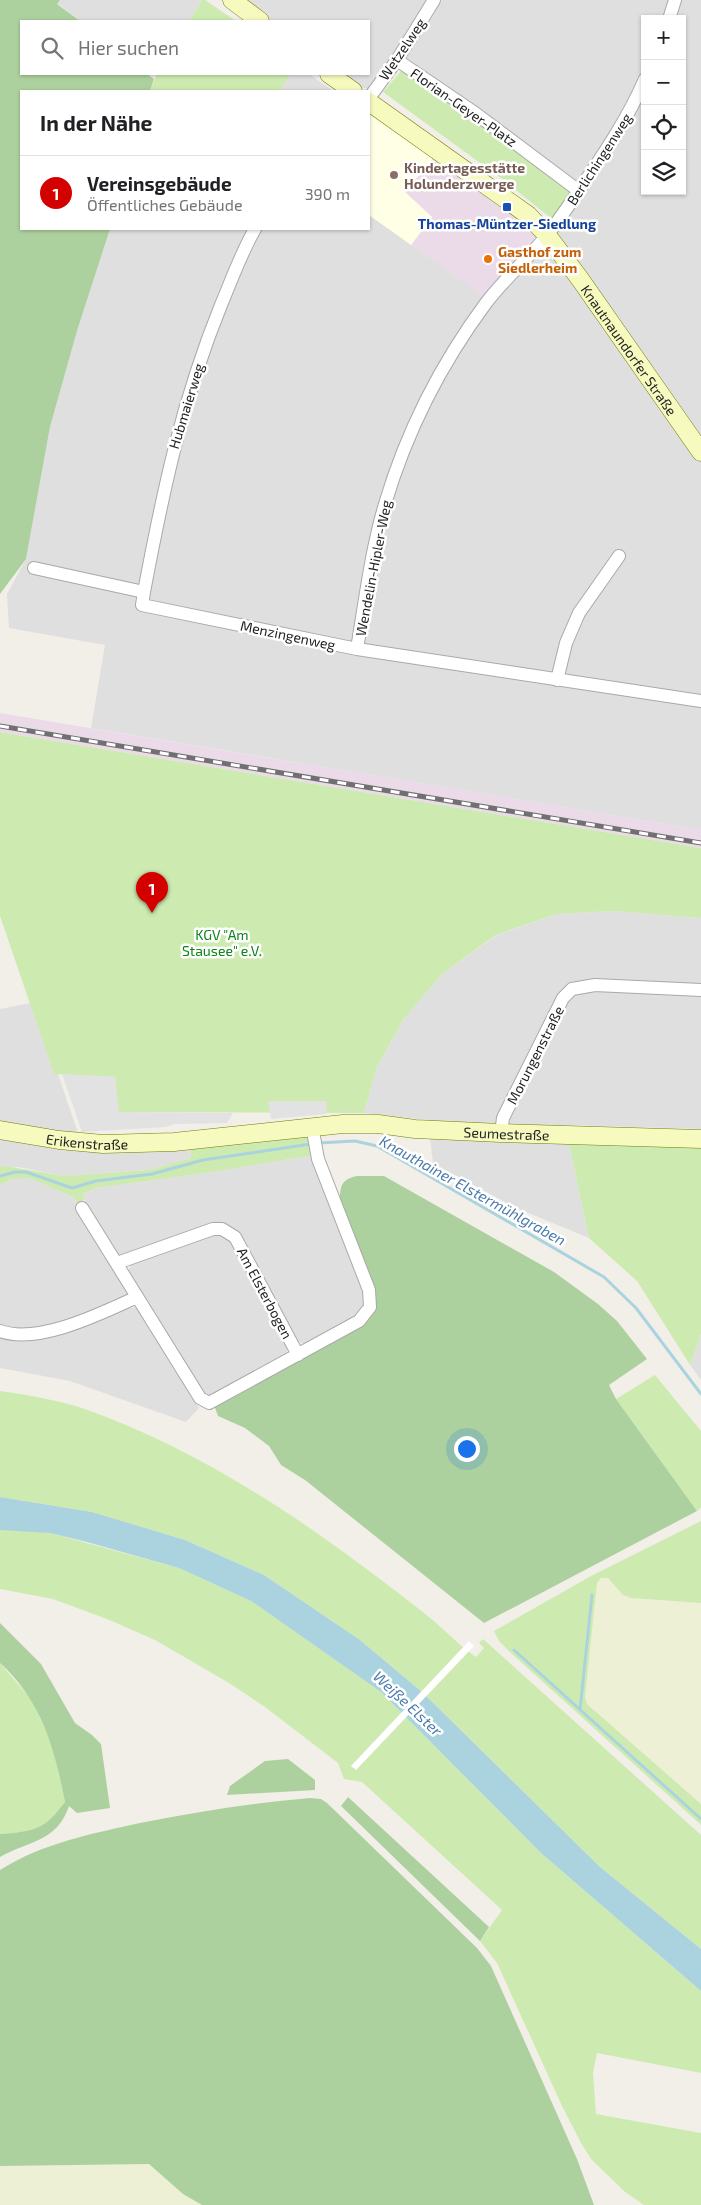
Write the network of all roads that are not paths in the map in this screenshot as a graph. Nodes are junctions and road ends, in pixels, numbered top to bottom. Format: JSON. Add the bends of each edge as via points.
{"nodes":[{"id":1,"x":232,"y":0,"type":"edge"},
{"id":2,"x":434,"y":0,"type":"edge"},
{"id":3,"x":675,"y":0,"type":"edge"},
{"id":4,"x":669,"y":15,"type":"edge"},
{"id":5,"x":259,"y":20,"type":"edge"},
{"id":6,"x":397,"y":60,"type":"junction"},
{"id":7,"x":330,"y":75,"type":"edge"},
{"id":8,"x":641,"y":88,"type":"edge"},
{"id":9,"x":345,"y":89,"type":"edge"},
{"id":10,"x":370,"y":97,"type":"edge"},
{"id":11,"x":370,"y":103,"type":"edge"},
{"id":12,"x":579,"y":191,"type":"junction"},
{"id":13,"x":254,"y":230,"type":"edge"},
{"id":14,"x":547,"y":235,"type":"junction"},
{"id":15,"x":701,"y":452,"type":"edge"},
{"id":16,"x":619,"y":556,"type":"dead end"},
{"id":17,"x":34,"y":568,"type":"dead end"},
{"id":18,"x":144,"y":592,"type":"junction"},
{"id":19,"x":357,"y":649,"type":"junction"},
{"id":20,"x":557,"y":680,"type":"junction"},
{"id":21,"x":701,"y":702,"type":"edge"},
{"id":22,"x":701,"y":990,"type":"edge"},
{"id":23,"x":0,"y":1130,"type":"edge"},
{"id":24,"x":501,"y":1133,"type":"junction"},
{"id":25,"x":314,"y":1139,"type":"junction"},
{"id":26,"x":701,"y":1139,"type":"edge"},
{"id":27,"x":174,"y":1142,"type":"joint"},
{"id":28,"x":82,"y":1208,"type":"dead end"},
{"id":29,"x":117,"y":1263,"type":"junction"},
{"id":30,"x":137,"y":1296,"type":"junction"},
{"id":31,"x":0,"y":1331,"type":"edge"},
{"id":32,"x":298,"y":1355,"type":"junction"}],
"edges":[{"from":1,"to":5,"type":"street"},
{"from":2,"to":6,"type":"street","name":"Wetzelweg"},
{"from":3,"to":4,"type":"street"},
{"from":6,"to":10,"type":"street","name":"Wetzelweg"},
{"from":6,"to":12,"type":"street","name":"Florian-Geyer-Platz","via":[[476,113]]},
{"from":7,"to":9,"type":"street"},
{"from":8,"to":12,"type":"street","name":"Berlichingenweg","via":[[633,107]]},
{"from":11,"to":14,"type":"street","name":"Knautnaundorfer Straße","via":[[528,215]]},
{"from":12,"to":14,"type":"street","name":"Berlichingenweg"},
{"from":13,"to":18,"type":"street","name":"Hubmaierweg","via":[[214,322],[187,399],[167,475]]},
{"from":14,"to":15,"type":"street","name":"Knautnaundorfer Straße"},
{"from":14,"to":19,"type":"street","name":"Wendelin-Hipler-Weg","via":[[487,301],[432,384],[402,453],[384,506]]},
{"from":16,"to":20,"type":"street","via":[[579,613],[566,643]]},
{"from":17,"to":18,"type":"street"},
{"from":18,"to":19,"type":"street","name":"Menzingenweg","via":[[142,605]]},
{"from":19,"to":20,"type":"street","name":"Menzingenweg"},
{"from":20,"to":21,"type":"street","name":"Menzingenweg"},
{"from":22,"to":24,"type":"street","name":"Morungenstraße","via":[[595,985],[572,989],[563,998],[502,1118]]},
{"from":23,"to":27,"type":"street","name":"Erikenstraße","via":[[103,1144]]},
{"from":24,"to":25,"type":"street","name":"Seumestraße","via":[[343,1124]]},
{"from":24,"to":26,"type":"street","name":"Seumestraße"},
{"from":25,"to":27,"type":"street","name":"Seumestraße"},
{"from":25,"to":32,"type":"street","name":"Am Elsterbogen","via":[[369,1290],[370,1306],[359,1321]]},
{"from":28,"to":29,"type":"street","name":"Am Elsterbogen"},
{"from":29,"to":30,"type":"street","name":"Am Elsterbogen"},
{"from":29,"to":32,"type":"street","name":"Am Elsterbogen","via":[[213,1229],[222,1229],[235,1237]]},
{"from":30,"to":31,"type":"street","via":[[92,1318],[32,1334]]},
{"from":30,"to":32,"type":"street","name":"Am Elsterbogen","via":[[200,1398],[209,1403]]}]}
